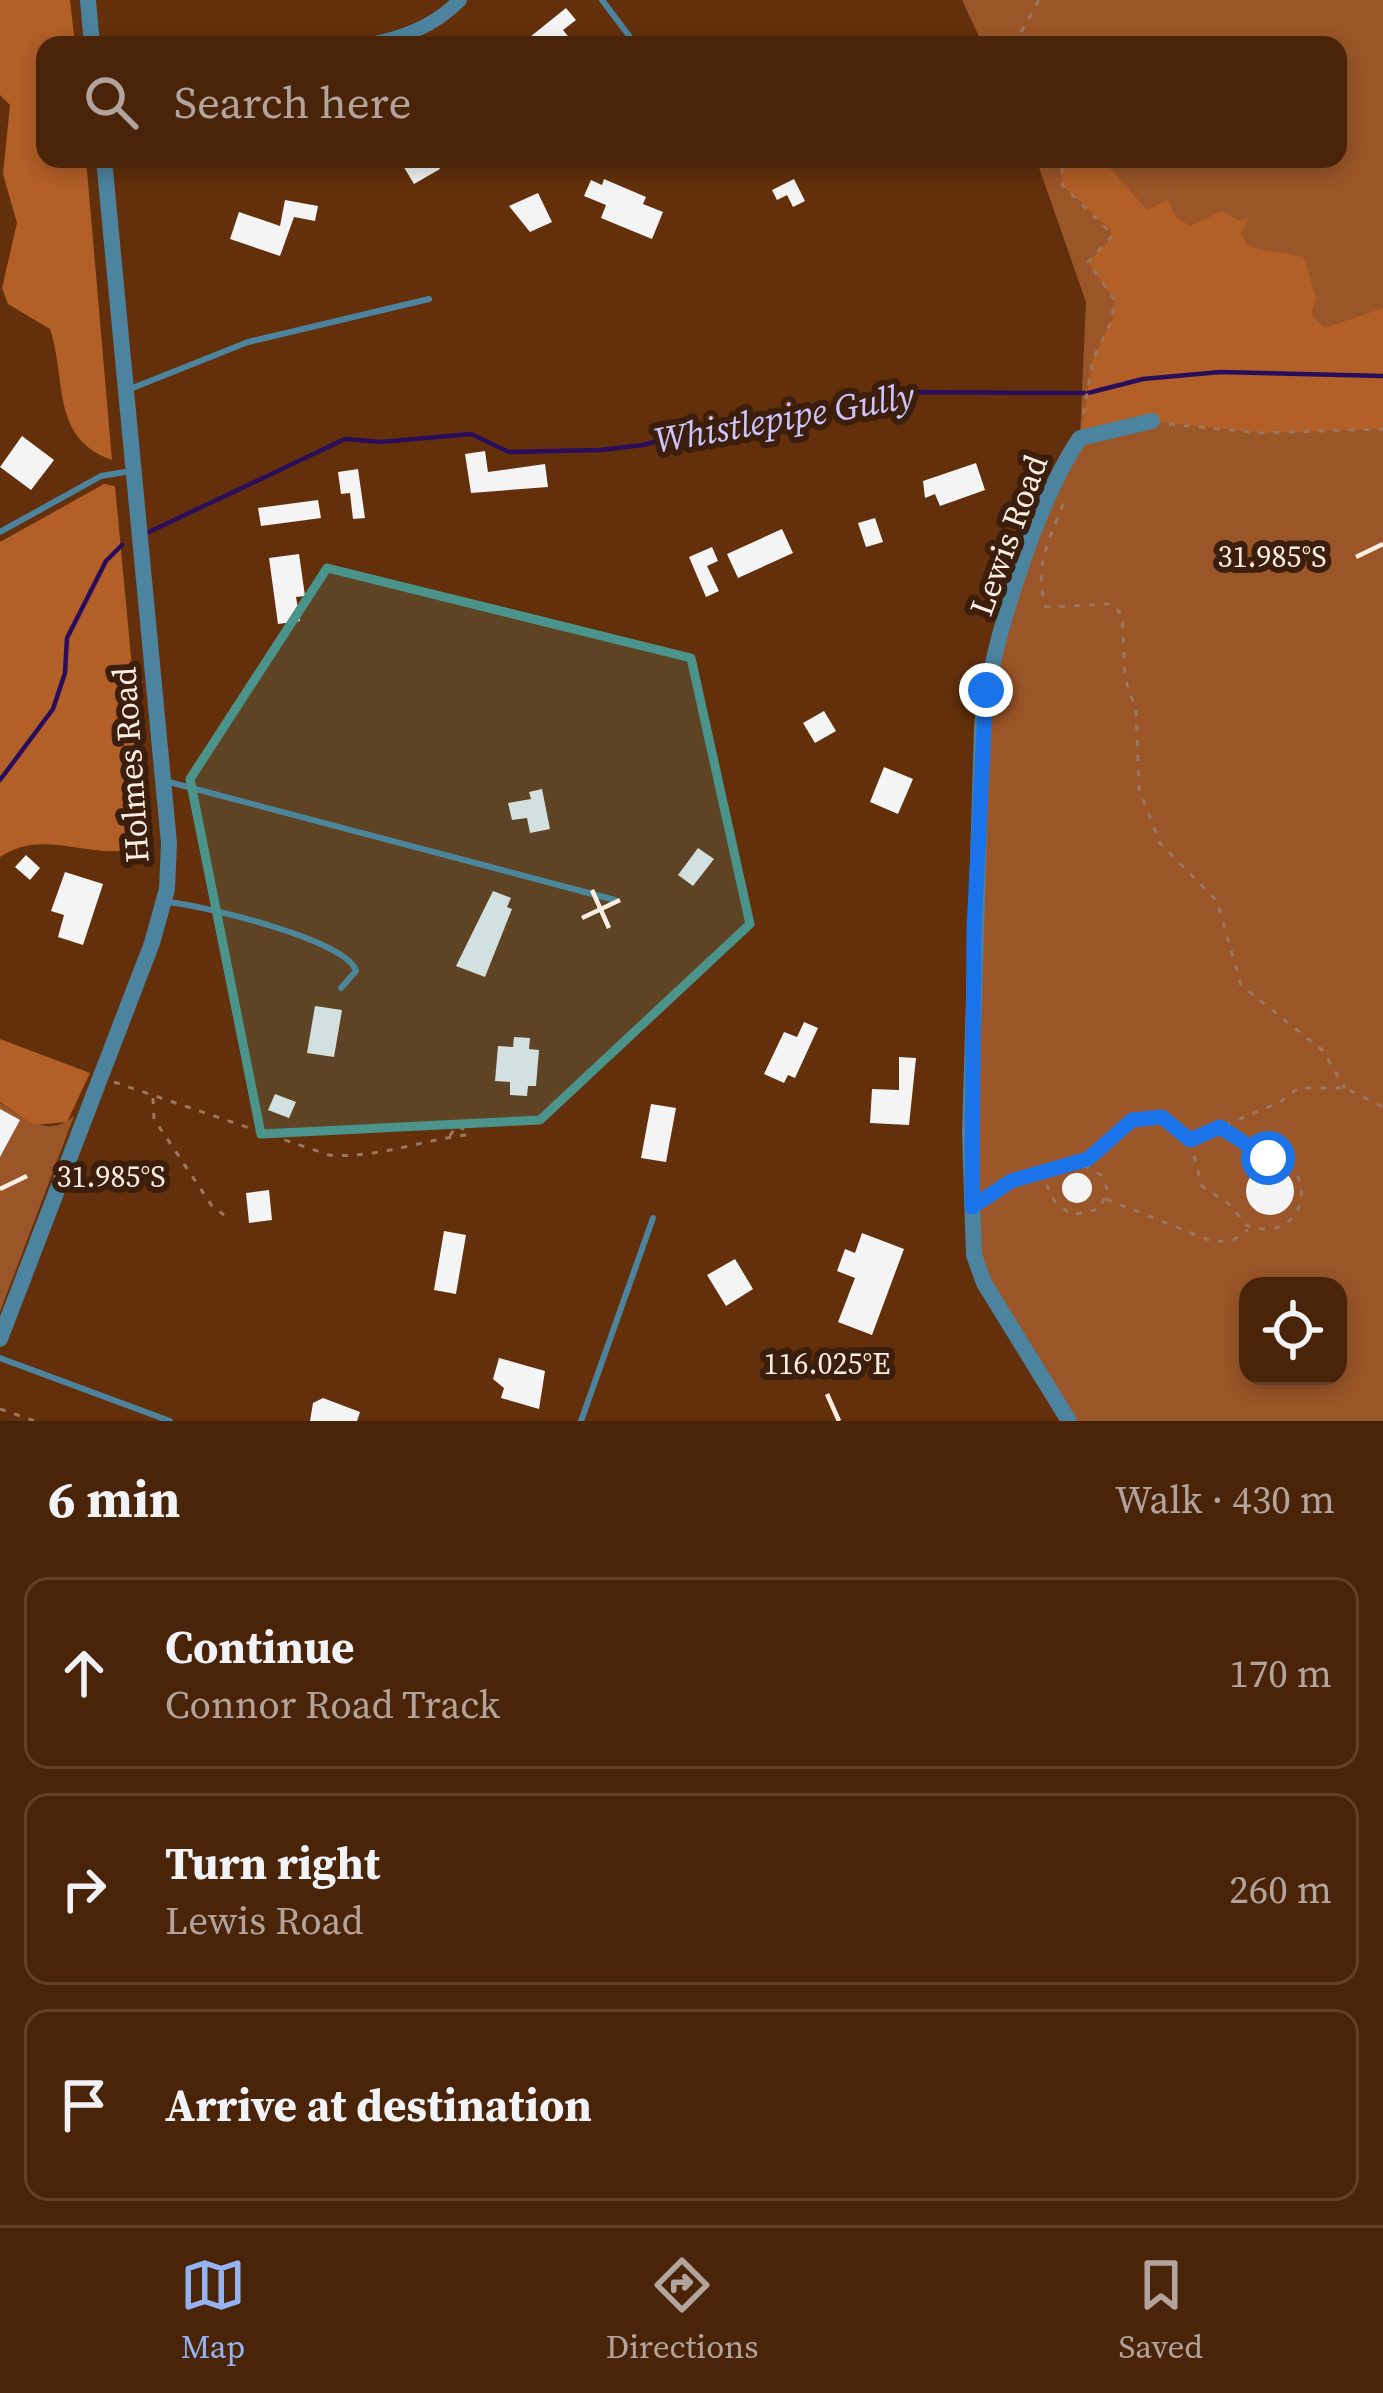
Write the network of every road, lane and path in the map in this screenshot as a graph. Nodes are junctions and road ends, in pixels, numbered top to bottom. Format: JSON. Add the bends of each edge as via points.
{"nodes":[{"id":1,"x":88,"y":0,"type":"edge"},
{"id":2,"x":460,"y":0,"type":"edge"},
{"id":3,"x":602,"y":0,"type":"edge"},
{"id":4,"x":1039,"y":0,"type":"edge"},
{"id":5,"x":91,"y":36,"type":"edge"},
{"id":6,"x":403,"y":36,"type":"edge"},
{"id":7,"x":629,"y":36,"type":"edge"},
{"id":8,"x":1019,"y":36,"type":"edge"},
{"id":9,"x":105,"y":168,"type":"edge"},
{"id":10,"x":1064,"y":168,"type":"edge"},
{"id":11,"x":429,"y":299,"type":"dead end"},
{"id":12,"x":127,"y":391,"type":"junction"},
{"id":13,"x":1152,"y":421,"type":"joint"},
{"id":14,"x":1383,"y":429,"type":"edge"},
{"id":15,"x":1080,"y":438,"type":"junction"},
{"id":16,"x":135,"y":470,"type":"junction"},
{"id":17,"x":1065,"y":497,"type":"dead end"},
{"id":18,"x":0,"y":532,"type":"edge"},
{"id":19,"x":165,"y":781,"type":"junction"},
{"id":20,"x":615,"y":900,"type":"dead end"},
{"id":21,"x":164,"y":902,"type":"junction"},
{"id":22,"x":340,"y":988,"type":"dead end"},
{"id":23,"x":100,"y":1077,"type":"junction"},
{"id":24,"x":1345,"y":1088,"type":"junction"},
{"id":25,"x":154,"y":1096,"type":"junction"},
{"id":26,"x":1383,"y":1107,"type":"edge"},
{"id":27,"x":1220,"y":1127,"type":"junction"},
{"id":28,"x":448,"y":1137,"type":"dead end"},
{"id":29,"x":1190,"y":1140,"type":"junction"},
{"id":30,"x":1079,"y":1162,"type":"junction"},
{"id":31,"x":1055,"y":1171,"type":"junction"},
{"id":32,"x":1106,"y":1199,"type":"junction"},
{"id":33,"x":972,"y":1207,"type":"junction"},
{"id":34,"x":224,"y":1215,"type":"dead end"},
{"id":35,"x":653,"y":1217,"type":"dead end"},
{"id":36,"x":1250,"y":1228,"type":"junction"},
{"id":37,"x":0,"y":1339,"type":"edge"},
{"id":38,"x":0,"y":1358,"type":"edge"},
{"id":39,"x":0,"y":1409,"type":"edge"},
{"id":40,"x":35,"y":1421,"type":"edge"},
{"id":41,"x":170,"y":1421,"type":"edge"},
{"id":42,"x":581,"y":1421,"type":"edge"},
{"id":43,"x":1070,"y":1421,"type":"edge"}],
"edges":[{"from":1,"to":5,"type":"street"},
{"from":2,"to":6,"type":"street"},
{"from":3,"to":7,"type":"lane"},
{"from":4,"to":8,"type":"path"},
{"from":9,"to":12,"type":"street","name":"Holmes Road"},
{"from":10,"to":15,"type":"path","via":[[1062,185],[1112,230],[1088,262],[1114,299],[1093,359]]},
{"from":11,"to":12,"type":"lane","via":[[248,342]]},
{"from":12,"to":16,"type":"street","name":"Holmes Road"},
{"from":13,"to":14,"type":"path","via":[[1260,433]]},
{"from":13,"to":15,"type":"street","name":"Lewis Road"},
{"from":15,"to":33,"type":"street","name":"Lewis Road","via":[[1023,570],[986,690]]},
{"from":16,"to":18,"type":"lane","via":[[101,476]]},
{"from":16,"to":19,"type":"street","name":"Holmes Road"},
{"from":17,"to":24,"type":"path","via":[[1038,568],[1046,607],[1112,604],[1122,615],[1139,789],[1160,843],[1217,901],[1241,985],[1322,1050]]},
{"from":19,"to":20,"type":"lane"},
{"from":19,"to":21,"type":"street","name":"Holmes Road"},
{"from":21,"to":22,"type":"lane","via":[[212,908],[341,953],[356,971]]},
{"from":21,"to":23,"type":"street","name":"Holmes Road"},
{"from":23,"to":25,"type":"path"},
{"from":23,"to":37,"type":"street","name":"Holmes Road"},
{"from":24,"to":26,"type":"path"},
{"from":24,"to":27,"type":"path","via":[[1299,1088]]},
{"from":25,"to":28,"type":"path","via":[[329,1155]]},
{"from":25,"to":34,"type":"path","via":[[154,1119]]},
{"from":27,"to":29,"type":"path"},
{"from":27,"to":36,"type":"path","via":[[1262,1157],[1288,1161],[1302,1185],[1302,1210],[1291,1221]]},
{"from":29,"to":30,"type":"path","via":[[1162,1117],[1132,1120]]},
{"from":29,"to":36,"type":"path","via":[[1202,1186]]},
{"from":30,"to":31,"type":"path"},
{"from":30,"to":32,"type":"path","via":[[1100,1175]]},
{"from":31,"to":32,"type":"path","via":[[1048,1193],[1072,1215],[1099,1209]]},
{"from":31,"to":33,"type":"path","via":[[1011,1181]]},
{"from":32,"to":36,"type":"path","via":[[1214,1242]]},
{"from":33,"to":43,"type":"street","name":"Lewis Road","via":[[984,1283]]},
{"from":35,"to":42,"type":"lane"},
{"from":38,"to":41,"type":"lane"},
{"from":39,"to":40,"type":"path"}]}
